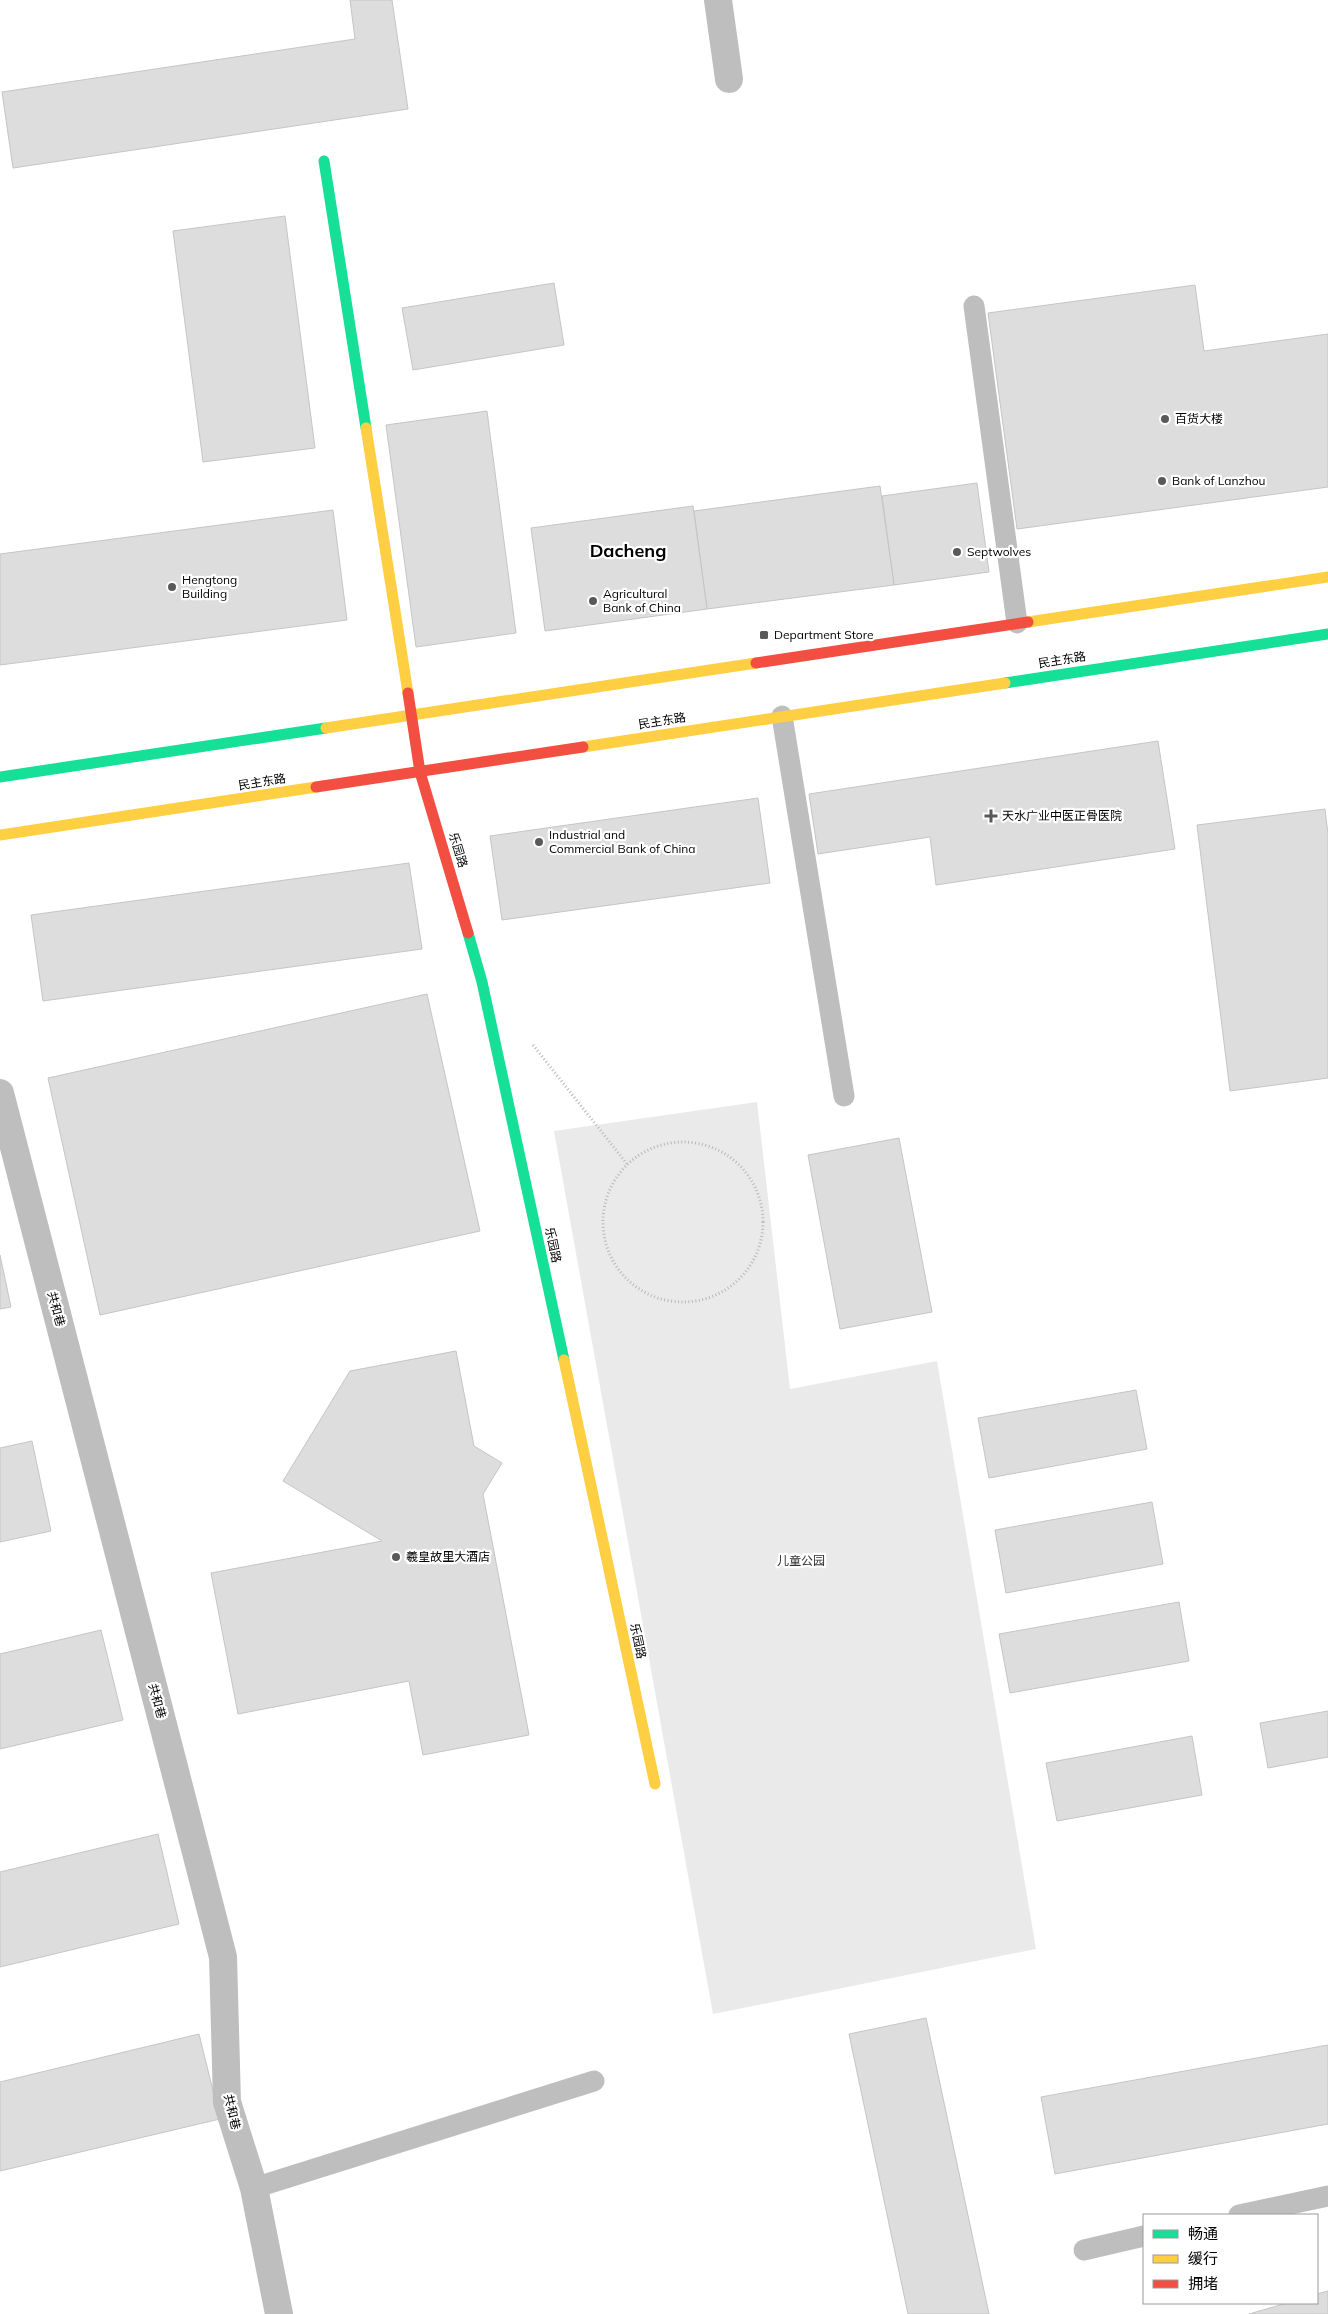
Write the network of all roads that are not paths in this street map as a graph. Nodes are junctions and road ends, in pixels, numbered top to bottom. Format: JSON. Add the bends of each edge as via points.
{"nodes":[{"id":1,"x":718,"y":0,"type":"edge"},
{"id":2,"x":729,"y":79,"type":"dead end"},
{"id":3,"x":324,"y":161,"type":"dead end"},
{"id":4,"x":974,"y":306,"type":"dead end"},
{"id":5,"x":1328,"y":577,"type":"edge"},
{"id":6,"x":1017,"y":623,"type":"junction"},
{"id":7,"x":1328,"y":634,"type":"edge"},
{"id":8,"x":411,"y":715,"type":"junction"},
{"id":9,"x":782,"y":716,"type":"junction"},
{"id":10,"x":420,"y":772,"type":"junction"},
{"id":11,"x":0,"y":777,"type":"edge"},
{"id":12,"x":0,"y":835,"type":"edge"},
{"id":13,"x":0,"y":1093,"type":"edge"},
{"id":14,"x":844,"y":1096,"type":"dead end"},
{"id":15,"x":655,"y":1784,"type":"dead end"},
{"id":16,"x":594,"y":2081,"type":"dead end"},
{"id":17,"x":254,"y":2188,"type":"junction"},
{"id":18,"x":1328,"y":2196,"type":"edge"},
{"id":19,"x":1244,"y":2214,"type":"edge"},
{"id":20,"x":1143,"y":2236,"type":"edge"},
{"id":21,"x":1084,"y":2250,"type":"dead end"},
{"id":22,"x":280,"y":2314,"type":"edge"}],
"edges":[{"from":1,"to":2,"type":"street"},
{"from":3,"to":8,"type":"main road","name":"乐园路"},
{"from":4,"to":6,"type":"lane"},
{"from":5,"to":6,"type":"main road"},
{"from":6,"to":8,"type":"main road"},
{"from":7,"to":9,"type":"main road","name":"民主东路"},
{"from":8,"to":10,"type":"main road","name":"乐园路"},
{"from":8,"to":11,"type":"main road"},
{"from":9,"to":10,"type":"main road","name":"民主东路"},
{"from":9,"to":14,"type":"lane"},
{"from":10,"to":12,"type":"main road","name":"民主东路"},
{"from":10,"to":15,"type":"main road","name":"乐园路","via":[[482,982]]},
{"from":13,"to":17,"type":"street","name":"共和巷","via":[[223,1957],[227,2102]]},
{"from":16,"to":17,"type":"lane"},
{"from":17,"to":22,"type":"street","name":"共和巷"},
{"from":18,"to":19,"type":"lane"},
{"from":20,"to":21,"type":"lane"}]}
